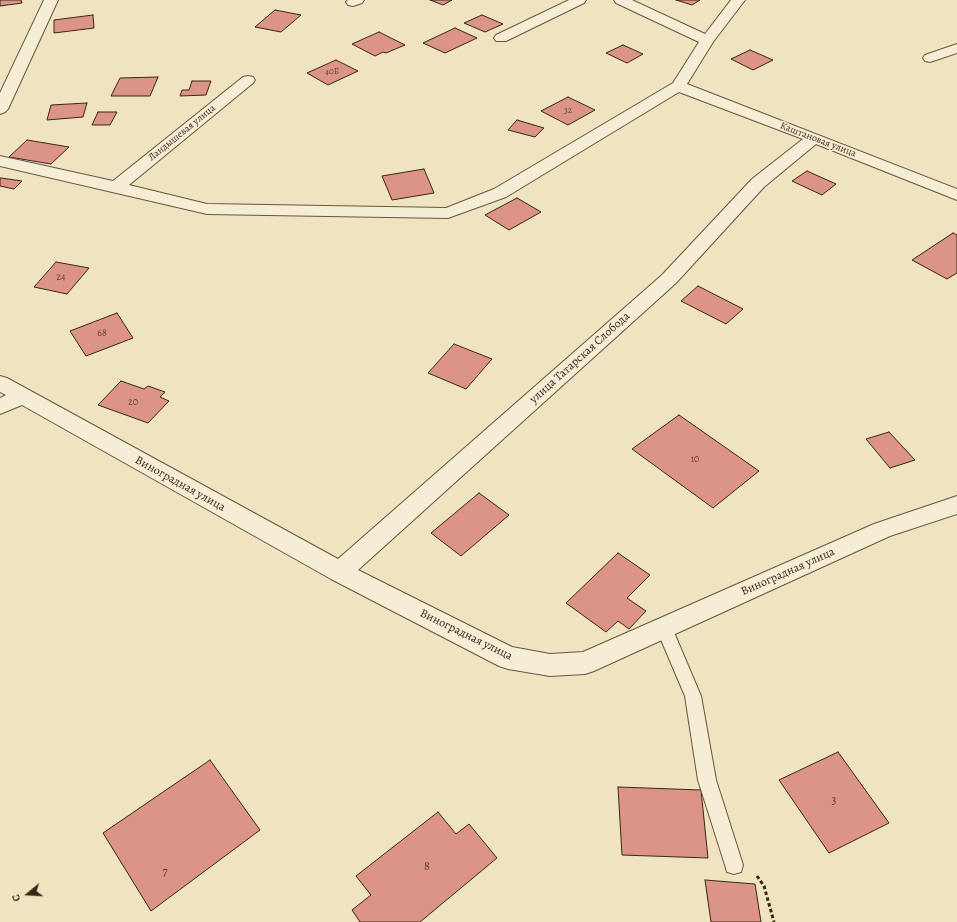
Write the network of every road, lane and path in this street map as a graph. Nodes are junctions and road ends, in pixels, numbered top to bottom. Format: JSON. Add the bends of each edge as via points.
{"nodes":[{"id":1,"x":51,"y":0,"type":"edge"},
{"id":2,"x":579,"y":0,"type":"edge"},
{"id":3,"x":621,"y":0,"type":"edge"},
{"id":4,"x":738,"y":0,"type":"edge"},
{"id":5,"x":501,"y":38,"type":"dead end"},
{"id":6,"x":707,"y":40,"type":"junction"},
{"id":7,"x":957,"y":48,"type":"edge"},
{"id":8,"x":930,"y":58,"type":"dead end"},
{"id":9,"x":248,"y":80,"type":"dead end"},
{"id":10,"x":678,"y":86,"type":"junction"},
{"id":11,"x":0,"y":109,"type":"edge"},
{"id":12,"x":814,"y":138,"type":"junction"},
{"id":13,"x":0,"y":161,"type":"edge"},
{"id":14,"x":116,"y":186,"type":"junction"},
{"id":15,"x":957,"y":195,"type":"edge"},
{"id":16,"x":0,"y":383,"type":"edge"},
{"id":17,"x":22,"y":396,"type":"junction"},
{"id":18,"x":0,"y":407,"type":"edge"},
{"id":19,"x":957,"y":505,"type":"edge"},
{"id":20,"x":340,"y":572,"type":"junction"},
{"id":21,"x":664,"y":628,"type":"junction"},
{"id":22,"x":734,"y":865,"type":"joint"},
{"id":23,"x":774,"y":922,"type":"edge"}],
"edges":[{"from":1,"to":11,"type":"street"},
{"from":2,"to":5,"type":"street"},
{"from":3,"to":6,"type":"street"},
{"from":4,"to":6,"type":"street"},
{"from":6,"to":10,"type":"street"},
{"from":7,"to":8,"type":"street"},
{"from":9,"to":14,"type":"street","name":"Ландышевая улица"},
{"from":10,"to":12,"type":"street","name":"Каштановая улица"},
{"from":10,"to":14,"type":"street","via":[[500,193],[448,213],[207,209]]},
{"from":12,"to":15,"type":"street","name":"Каштановая улица"},
{"from":12,"to":20,"type":"street","name":"улица Татарская Слобода","via":[[758,183],[669,279]]},
{"from":13,"to":14,"type":"street"},
{"from":16,"to":17,"type":"street","name":"Виноградная улица"},
{"from":17,"to":18,"type":"street"},
{"from":17,"to":20,"type":"street","name":"Виноградная улица"},
{"from":19,"to":21,"type":"street","name":"Виноградная улица","via":[[882,530]]},
{"from":20,"to":21,"type":"street","name":"Виноградная улица","via":[[508,658],[550,666],[585,662]]},
{"from":21,"to":22,"type":"lane","via":[[693,696],[707,780]]},
{"from":22,"to":23,"type":"path","via":[[753,870],[764,886]]}]}
